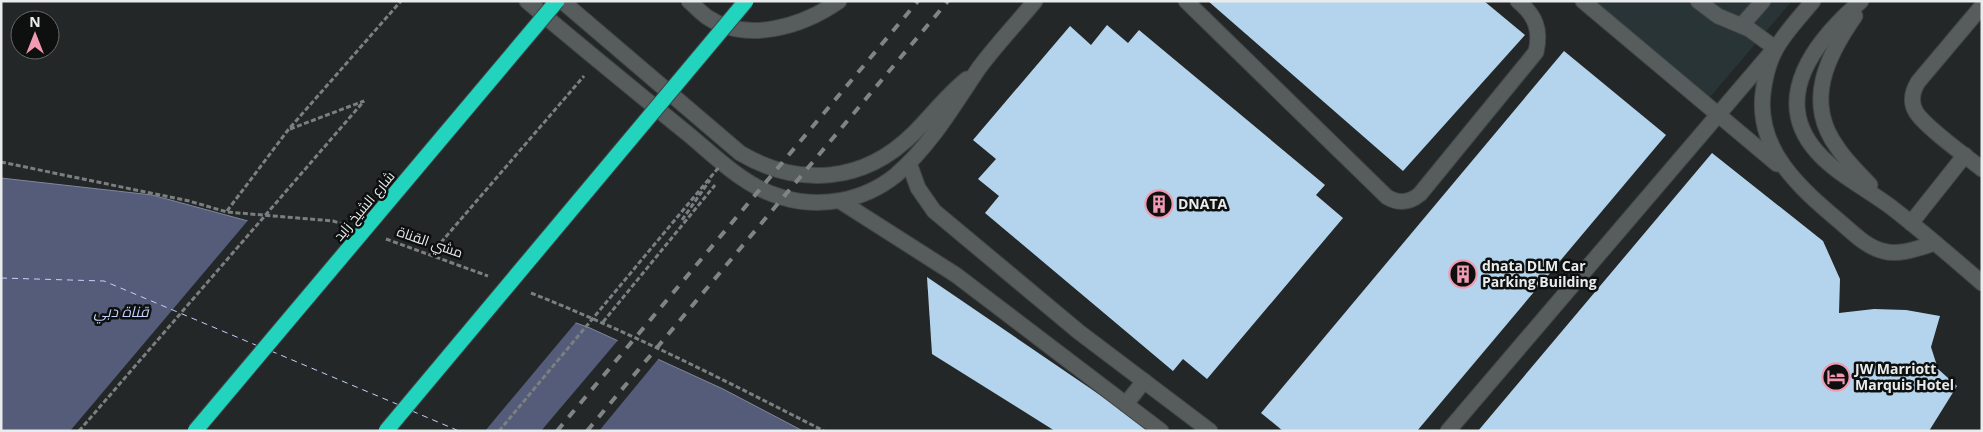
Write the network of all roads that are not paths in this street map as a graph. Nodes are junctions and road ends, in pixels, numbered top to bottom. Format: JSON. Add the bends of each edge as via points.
{"nodes":[{"id":1,"x":527,"y":1,"type":"edge"},
{"id":2,"x":557,"y":1,"type":"edge"},
{"id":3,"x":562,"y":1,"type":"edge"},
{"id":4,"x":689,"y":1,"type":"edge"},
{"id":5,"x":746,"y":1,"type":"edge"},
{"id":6,"x":839,"y":1,"type":"edge"},
{"id":7,"x":1035,"y":1,"type":"edge"},
{"id":8,"x":1186,"y":1,"type":"edge"},
{"id":9,"x":1518,"y":1,"type":"edge"},
{"id":10,"x":1582,"y":1,"type":"edge"},
{"id":11,"x":1698,"y":1,"type":"edge"},
{"id":12,"x":1763,"y":1,"type":"edge"},
{"id":13,"x":1813,"y":1,"type":"edge"},
{"id":14,"x":1862,"y":1,"type":"edge"},
{"id":15,"x":1982,"y":6,"type":"edge"},
{"id":16,"x":1742,"y":26,"type":"junction"},
{"id":17,"x":1775,"y":48,"type":"junction"},
{"id":18,"x":979,"y":68,"type":"junction"},
{"id":19,"x":1718,"y":116,"type":"junction"},
{"id":20,"x":1965,"y":155,"type":"junction"},
{"id":21,"x":909,"y":163,"type":"junction"},
{"id":22,"x":1982,"y":169,"type":"edge"},
{"id":23,"x":1785,"y":170,"type":"junction"},
{"id":24,"x":840,"y":201,"type":"junction"},
{"id":25,"x":1890,"y":206,"type":"junction"},
{"id":26,"x":1911,"y":223,"type":"junction"},
{"id":27,"x":1935,"y":243,"type":"junction"},
{"id":28,"x":1982,"y":283,"type":"edge"},
{"id":29,"x":1144,"y":381,"type":"junction"},
{"id":30,"x":1126,"y":404,"type":"junction"},
{"id":31,"x":196,"y":431,"type":"edge"},
{"id":32,"x":386,"y":431,"type":"edge"},
{"id":33,"x":1162,"y":431,"type":"edge"},
{"id":34,"x":1210,"y":431,"type":"edge"},
{"id":35,"x":1448,"y":431,"type":"edge"}],
"edges":[{"from":1,"to":24,"type":"street","via":[[724,167],[780,197],[820,203]]},
{"from":2,"to":31,"type":"highway","name":"شارع الشيخ زايد","bridge":true},
{"from":3,"to":18,"type":"street","via":[[740,153],[765,166],[792,174],[829,176],[857,169],[883,157],[913,134]]},
{"from":4,"to":6,"type":"street","via":[[708,17],[759,30],[800,23]]},
{"from":5,"to":32,"type":"highway","bridge":true},
{"from":7,"to":18,"type":"street"},
{"from":8,"to":9,"type":"street","via":[[1387,197],[1408,202],[1420,194],[1536,52],[1540,39],[1538,26],[1532,14]]},
{"from":10,"to":19,"type":"street"},
{"from":11,"to":16,"type":"street","via":[[1718,16]]},
{"from":12,"to":16,"type":"street"},
{"from":13,"to":17,"type":"street"},
{"from":14,"to":25,"type":"street","via":[[1824,71],[1820,84],[1820,110],[1836,147]]},
{"from":14,"to":25,"type":"street","via":[[1827,34],[1807,61],[1799,87],[1799,114],[1808,139],[1818,152],[1840,172]]},
{"from":15,"to":20,"type":"street","via":[[1918,82],[1912,96],[1920,117]]},
{"from":16,"to":17,"type":"street"},
{"from":17,"to":19,"type":"street"},
{"from":17,"to":23,"type":"street","via":[[1762,94],[1764,121],[1772,147]]},
{"from":18,"to":21,"type":"street","via":[[954,108]]},
{"from":19,"to":23,"type":"street"},
{"from":19,"to":35,"type":"street"},
{"from":20,"to":22,"type":"street"},
{"from":20,"to":26,"type":"street"},
{"from":21,"to":24,"type":"street","via":[[878,187]]},
{"from":21,"to":29,"type":"street","via":[[918,188],[934,211],[1079,332]]},
{"from":23,"to":27,"type":"street","via":[[1804,191],[1872,247],[1894,253]]},
{"from":24,"to":30,"type":"street","via":[[956,275]]},
{"from":25,"to":26,"type":"street"},
{"from":26,"to":27,"type":"street"},
{"from":27,"to":28,"type":"street"},
{"from":29,"to":30,"type":"street"},
{"from":29,"to":34,"type":"street"},
{"from":30,"to":33,"type":"street"}]}
